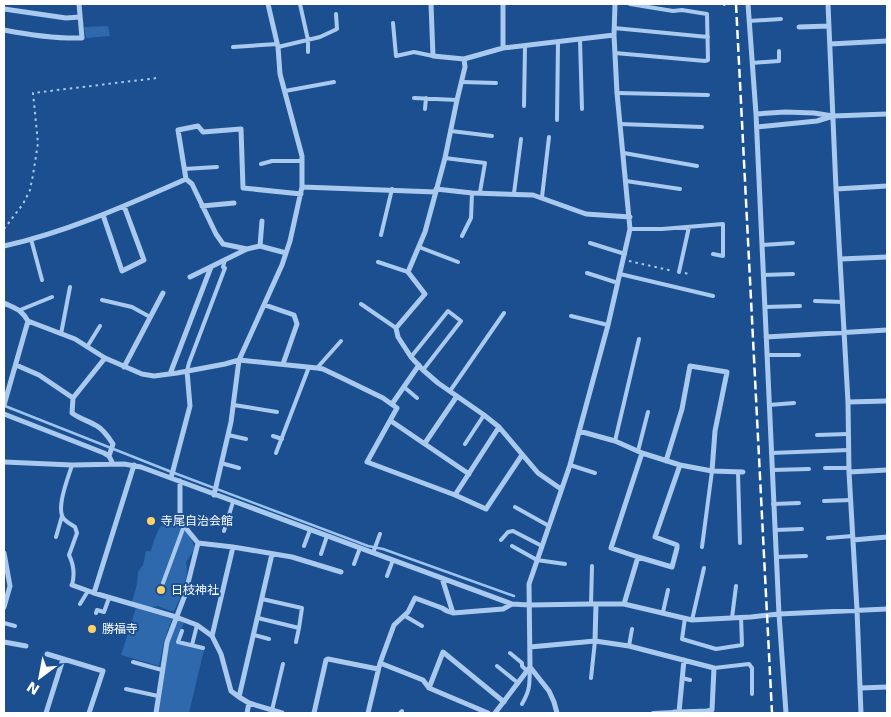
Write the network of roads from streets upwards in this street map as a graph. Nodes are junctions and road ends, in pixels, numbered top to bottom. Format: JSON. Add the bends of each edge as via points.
{"nodes":[{"id":1,"x":79,"y":4,"type":"edge"},
{"id":2,"x":268,"y":4,"type":"edge"},
{"id":3,"x":432,"y":4,"type":"edge"},
{"id":4,"x":502,"y":4,"type":"edge"},
{"id":5,"x":615,"y":4,"type":"edge"},
{"id":6,"x":748,"y":4,"type":"edge"},
{"id":7,"x":828,"y":4,"type":"edge"},
{"id":8,"x":4,"y":9,"type":"edge"},
{"id":9,"x":80,"y":17,"type":"junction"},
{"id":10,"x":829,"y":26,"type":"junction"},
{"id":11,"x":799,"y":27,"type":"dead end"},
{"id":12,"x":4,"y":30,"type":"edge"},
{"id":13,"x":614,"y":35,"type":"junction"},
{"id":14,"x":887,"y":41,"type":"edge"},
{"id":15,"x":830,"y":44,"type":"junction"},
{"id":16,"x":503,"y":48,"type":"junction"},
{"id":17,"x":464,"y":59,"type":"junction"},
{"id":18,"x":756,"y":114,"type":"junction"},
{"id":19,"x":887,"y":114,"type":"edge"},
{"id":20,"x":833,"y":116,"type":"junction"},
{"id":21,"x":757,"y":127,"type":"junction"},
{"id":22,"x":186,"y":179,"type":"junction"},
{"id":23,"x":887,"y":186,"type":"edge"},
{"id":24,"x":302,"y":187,"type":"junction"},
{"id":25,"x":836,"y":189,"type":"junction"},
{"id":26,"x":436,"y":190,"type":"junction"},
{"id":27,"x":300,"y":194,"type":"junction"},
{"id":28,"x":234,"y":203,"type":"dead end"},
{"id":29,"x":124,"y":206,"type":"junction"},
{"id":30,"x":202,"y":206,"type":"junction"},
{"id":31,"x":103,"y":215,"type":"junction"},
{"id":32,"x":630,"y":217,"type":"junction"},
{"id":33,"x":262,"y":220,"type":"dead end"},
{"id":34,"x":4,"y":246,"type":"edge"},
{"id":35,"x":260,"y":246,"type":"junction"},
{"id":36,"x":247,"y":249,"type":"junction"},
{"id":37,"x":286,"y":253,"type":"junction"},
{"id":38,"x":887,"y":257,"type":"edge"},
{"id":39,"x":840,"y":259,"type":"junction"},
{"id":40,"x":211,"y":267,"type":"junction"},
{"id":41,"x":190,"y":277,"type":"dead end"},
{"id":42,"x":163,"y":293,"type":"dead end"},
{"id":43,"x":4,"y":303,"type":"edge"},
{"id":44,"x":265,"y":305,"type":"junction"},
{"id":45,"x":28,"y":321,"type":"junction"},
{"id":46,"x":887,"y":330,"type":"edge"},
{"id":47,"x":844,"y":333,"type":"junction"},
{"id":48,"x":766,"y":337,"type":"junction"},
{"id":49,"x":105,"y":358,"type":"junction"},
{"id":50,"x":239,"y":360,"type":"junction"},
{"id":51,"x":283,"y":364,"type":"junction"},
{"id":52,"x":16,"y":365,"type":"junction"},
{"id":53,"x":124,"y":367,"type":"junction"},
{"id":54,"x":421,"y":367,"type":"junction"},
{"id":55,"x":187,"y":371,"type":"junction"},
{"id":56,"x":170,"y":374,"type":"junction"},
{"id":57,"x":456,"y":396,"type":"junction"},
{"id":58,"x":73,"y":398,"type":"junction"},
{"id":59,"x":887,"y":401,"type":"edge"},
{"id":60,"x":848,"y":402,"type":"junction"},
{"id":61,"x":392,"y":404,"type":"junction"},
{"id":62,"x":4,"y":405,"type":"edge"},
{"id":63,"x":4,"y":414,"type":"edge"},
{"id":64,"x":391,"y":420,"type":"junction"},
{"id":65,"x":499,"y":428,"type":"junction"},
{"id":66,"x":579,"y":431,"type":"junction"},
{"id":67,"x":425,"y":444,"type":"junction"},
{"id":68,"x":640,"y":452,"type":"junction"},
{"id":69,"x":522,"y":455,"type":"junction"},
{"id":70,"x":109,"y":456,"type":"junction"},
{"id":71,"x":666,"y":461,"type":"junction"},
{"id":72,"x":4,"y":462,"type":"edge"},
{"id":73,"x":113,"y":464,"type":"junction"},
{"id":74,"x":134,"y":465,"type":"junction"},
{"id":75,"x":680,"y":465,"type":"junction"},
{"id":76,"x":849,"y":470,"type":"junction"},
{"id":77,"x":887,"y":470,"type":"edge"},
{"id":78,"x":712,"y":471,"type":"junction"},
{"id":79,"x":741,"y":472,"type":"road end"},
{"id":80,"x":469,"y":474,"type":"junction"},
{"id":81,"x":171,"y":478,"type":"junction"},
{"id":82,"x":180,"y":482,"type":"junction"},
{"id":83,"x":561,"y":489,"type":"junction"},
{"id":84,"x":214,"y":495,"type":"junction"},
{"id":85,"x":455,"y":495,"type":"junction"},
{"id":86,"x":887,"y":537,"type":"edge"},
{"id":87,"x":853,"y":538,"type":"junction"},
{"id":88,"x":198,"y":543,"type":"junction"},
{"id":89,"x":233,"y":547,"type":"junction"},
{"id":90,"x":4,"y":553,"type":"edge"},
{"id":91,"x":272,"y":554,"type":"junction"},
{"id":92,"x":638,"y":557,"type":"junction"},
{"id":93,"x":341,"y":572,"type":"dead end"},
{"id":94,"x":442,"y":578,"type":"junction"},
{"id":95,"x":72,"y":585,"type":"road end"},
{"id":96,"x":94,"y":593,"type":"junction"},
{"id":97,"x":512,"y":604,"type":"junction"},
{"id":98,"x":593,"y":604,"type":"junction"},
{"id":99,"x":624,"y":604,"type":"junction"},
{"id":100,"x":529,"y":605,"type":"junction"},
{"id":101,"x":4,"y":607,"type":"edge"},
{"id":102,"x":887,"y":609,"type":"edge"},
{"id":103,"x":857,"y":610,"type":"junction"},
{"id":104,"x":453,"y":613,"type":"junction"},
{"id":105,"x":779,"y":614,"type":"junction"},
{"id":106,"x":176,"y":617,"type":"junction"},
{"id":107,"x":212,"y":636,"type":"junction"},
{"id":108,"x":595,"y":641,"type":"junction"},
{"id":109,"x":4,"y":642,"type":"edge"},
{"id":110,"x":26,"y":646,"type":"dead end"},
{"id":111,"x":530,"y":647,"type":"junction"},
{"id":112,"x":47,"y":654,"type":"dead end"},
{"id":113,"x":63,"y":659,"type":"junction"},
{"id":114,"x":684,"y":660,"type":"junction"},
{"id":115,"x":379,"y":666,"type":"junction"},
{"id":116,"x":529,"y":669,"type":"junction"},
{"id":117,"x":887,"y":687,"type":"edge"},
{"id":118,"x":429,"y":688,"type":"junction"},
{"id":119,"x":860,"y":688,"type":"junction"},
{"id":120,"x":239,"y":697,"type":"junction"},
{"id":121,"x":504,"y":702,"type":"junction"},
{"id":122,"x":249,"y":703,"type":"junction"},
{"id":123,"x":676,"y":712,"type":"edge"},
{"id":124,"x":707,"y":712,"type":"edge"},
{"id":125,"x":46,"y":713,"type":"edge"},
{"id":126,"x":89,"y":713,"type":"edge"},
{"id":127,"x":156,"y":713,"type":"edge"},
{"id":128,"x":246,"y":713,"type":"edge"},
{"id":129,"x":282,"y":713,"type":"edge"},
{"id":130,"x":314,"y":713,"type":"edge"},
{"id":131,"x":368,"y":713,"type":"edge"},
{"id":132,"x":488,"y":713,"type":"edge"},
{"id":133,"x":495,"y":713,"type":"edge"},
{"id":134,"x":557,"y":713,"type":"edge"},
{"id":135,"x":786,"y":713,"type":"edge"},
{"id":136,"x":862,"y":713,"type":"edge"}],
"edges":[{"from":1,"to":9,"type":"street"},
{"from":2,"to":24,"type":"street","via":[[278,45],[280,74],[302,161]]},
{"from":3,"to":17,"type":"street","via":[[433,56]]},
{"from":4,"to":16,"type":"street"},
{"from":5,"to":13,"type":"street"},
{"from":6,"to":18,"type":"street"},
{"from":7,"to":10,"type":"street"},
{"from":8,"to":9,"type":"street"},
{"from":9,"to":12,"type":"street","via":[[82,38],[37,36]]},
{"from":10,"to":11,"type":"street"},
{"from":10,"to":15,"type":"street"},
{"from":13,"to":16,"type":"street"},
{"from":13,"to":32,"type":"street"},
{"from":14,"to":15,"type":"street"},
{"from":15,"to":20,"type":"street"},
{"from":16,"to":17,"type":"street"},
{"from":17,"to":26,"type":"street","via":[[462,82]]},
{"from":18,"to":20,"type":"street","via":[[786,112]]},
{"from":18,"to":21,"type":"street"},
{"from":19,"to":20,"type":"street"},
{"from":20,"to":21,"type":"street","via":[[817,121]]},
{"from":20,"to":25,"type":"street"},
{"from":21,"to":48,"type":"street"},
{"from":22,"to":27,"type":"street","via":[[178,130],[198,126],[203,132],[241,129],[243,188]]},
{"from":22,"to":29,"type":"street"},
{"from":22,"to":30,"type":"street","via":[[192,184]]},
{"from":23,"to":25,"type":"street"},
{"from":24,"to":26,"type":"street"},
{"from":24,"to":27,"type":"street"},
{"from":25,"to":39,"type":"street"},
{"from":26,"to":32,"type":"street","via":[[534,195],[586,214]]},
{"from":26,"to":54,"type":"street","via":[[425,232],[408,272],[425,294],[396,328],[398,337]]},
{"from":27,"to":37,"type":"street"},
{"from":28,"to":30,"type":"street"},
{"from":29,"to":31,"type":"street"},
{"from":29,"to":31,"type":"street","via":[[144,260],[122,271]]},
{"from":30,"to":36,"type":"street","via":[[222,244]]},
{"from":31,"to":34,"type":"street"},
{"from":32,"to":66,"type":"street","via":[[625,257]]},
{"from":33,"to":35,"type":"street"},
{"from":35,"to":36,"type":"street"},
{"from":35,"to":37,"type":"street"},
{"from":36,"to":40,"type":"street"},
{"from":37,"to":44,"type":"street"},
{"from":38,"to":39,"type":"street"},
{"from":39,"to":47,"type":"street"},
{"from":40,"to":41,"type":"street"},
{"from":40,"to":56,"type":"street"},
{"from":42,"to":53,"type":"street"},
{"from":43,"to":45,"type":"street","via":[[20,310]]},
{"from":44,"to":50,"type":"street"},
{"from":44,"to":51,"type":"street","via":[[294,315],[297,324]]},
{"from":45,"to":49,"type":"street","via":[[75,340]]},
{"from":45,"to":52,"type":"street"},
{"from":46,"to":47,"type":"street"},
{"from":47,"to":48,"type":"street"},
{"from":47,"to":60,"type":"street"},
{"from":48,"to":105,"type":"street"},
{"from":49,"to":53,"type":"street"},
{"from":49,"to":58,"type":"street"},
{"from":50,"to":51,"type":"street"},
{"from":50,"to":55,"type":"street"},
{"from":50,"to":84,"type":"street","via":[[234,405]]},
{"from":51,"to":61,"type":"street","via":[[323,369]]},
{"from":52,"to":58,"type":"street","via":[[39,375]]},
{"from":52,"to":62,"type":"street"},
{"from":53,"to":56,"type":"street","via":[[154,376]]},
{"from":54,"to":57,"type":"street"},
{"from":54,"to":61,"type":"street"},
{"from":55,"to":56,"type":"street"},
{"from":55,"to":81,"type":"street","via":[[190,406]]},
{"from":57,"to":65,"type":"street"},
{"from":57,"to":67,"type":"street"},
{"from":58,"to":70,"type":"street","via":[[72,413],[99,426],[113,444]]},
{"from":59,"to":60,"type":"street"},
{"from":60,"to":76,"type":"street"},
{"from":61,"to":64,"type":"street","via":[[397,408]]},
{"from":63,"to":70,"type":"street"},
{"from":64,"to":67,"type":"street"},
{"from":64,"to":85,"type":"street","via":[[367,462]]},
{"from":65,"to":69,"type":"street"},
{"from":65,"to":80,"type":"street"},
{"from":66,"to":68,"type":"street"},
{"from":66,"to":83,"type":"street"},
{"from":67,"to":80,"type":"street"},
{"from":68,"to":71,"type":"street"},
{"from":68,"to":92,"type":"street","via":[[612,548]]},
{"from":69,"to":83,"type":"street","via":[[538,473]]},
{"from":69,"to":85,"type":"street","via":[[486,509]]},
{"from":70,"to":73,"type":"street"},
{"from":71,"to":75,"type":"street"},
{"from":71,"to":78,"type":"street","via":[[682,409],[690,366],[727,372],[715,430]]},
{"from":72,"to":73,"type":"street"},
{"from":73,"to":74,"type":"street"},
{"from":74,"to":81,"type":"street"},
{"from":74,"to":96,"type":"street"},
{"from":75,"to":78,"type":"street"},
{"from":75,"to":92,"type":"street","via":[[655,537],[677,545],[672,567]]},
{"from":76,"to":77,"type":"street"},
{"from":76,"to":87,"type":"street"},
{"from":78,"to":79,"type":"street"},
{"from":80,"to":85,"type":"street"},
{"from":81,"to":82,"type":"street"},
{"from":82,"to":84,"type":"street"},
{"from":82,"to":88,"type":"street","via":[[180,521]]},
{"from":83,"to":100,"type":"street","via":[[529,584]]},
{"from":84,"to":94,"type":"street"},
{"from":86,"to":87,"type":"street"},
{"from":87,"to":103,"type":"street"},
{"from":88,"to":89,"type":"street"},
{"from":88,"to":106,"type":"street"},
{"from":89,"to":91,"type":"street"},
{"from":89,"to":107,"type":"street"},
{"from":90,"to":101,"type":"street","via":[[10,586]]},
{"from":91,"to":93,"type":"street","via":[[292,556]]},
{"from":91,"to":120,"type":"street"},
{"from":92,"to":99,"type":"street"},
{"from":94,"to":97,"type":"street"},
{"from":94,"to":104,"type":"street"},
{"from":95,"to":96,"type":"street"},
{"from":96,"to":106,"type":"street"},
{"from":97,"to":100,"type":"street"},
{"from":97,"to":104,"type":"street","via":[[503,609]]},
{"from":98,"to":99,"type":"street"},
{"from":98,"to":100,"type":"street"},
{"from":98,"to":108,"type":"street"},
{"from":99,"to":105,"type":"street","via":[[692,620]]},
{"from":100,"to":111,"type":"street"},
{"from":102,"to":103,"type":"street"},
{"from":103,"to":105,"type":"street"},
{"from":103,"to":119,"type":"street"},
{"from":104,"to":115,"type":"street","via":[[415,598],[405,616],[394,625]]},
{"from":105,"to":135,"type":"street"},
{"from":106,"to":107,"type":"street","via":[[198,625]]},
{"from":106,"to":127,"type":"street","via":[[167,642]]},
{"from":107,"to":120,"type":"street","via":[[232,691]]},
{"from":108,"to":111,"type":"street"},
{"from":108,"to":114,"type":"street"},
{"from":109,"to":110,"type":"street"},
{"from":111,"to":116,"type":"street"},
{"from":112,"to":113,"type":"street"},
{"from":113,"to":125,"type":"street"},
{"from":113,"to":126,"type":"street","via":[[103,670]]},
{"from":114,"to":123,"type":"street"},
{"from":114,"to":124,"type":"street","via":[[714,668],[712,710]]},
{"from":115,"to":118,"type":"street","via":[[423,680]]},
{"from":115,"to":130,"type":"street","via":[[328,658]]},
{"from":115,"to":131,"type":"street"},
{"from":116,"to":121,"type":"street"},
{"from":116,"to":134,"type":"street","via":[[549,691]]},
{"from":117,"to":119,"type":"street"},
{"from":118,"to":121,"type":"street","via":[[443,652]]},
{"from":118,"to":132,"type":"street"},
{"from":119,"to":136,"type":"street"},
{"from":120,"to":122,"type":"street"},
{"from":121,"to":133,"type":"street"},
{"from":122,"to":128,"type":"street"},
{"from":122,"to":129,"type":"street"},
{"from":123,"to":124,"type":"street"}]}
